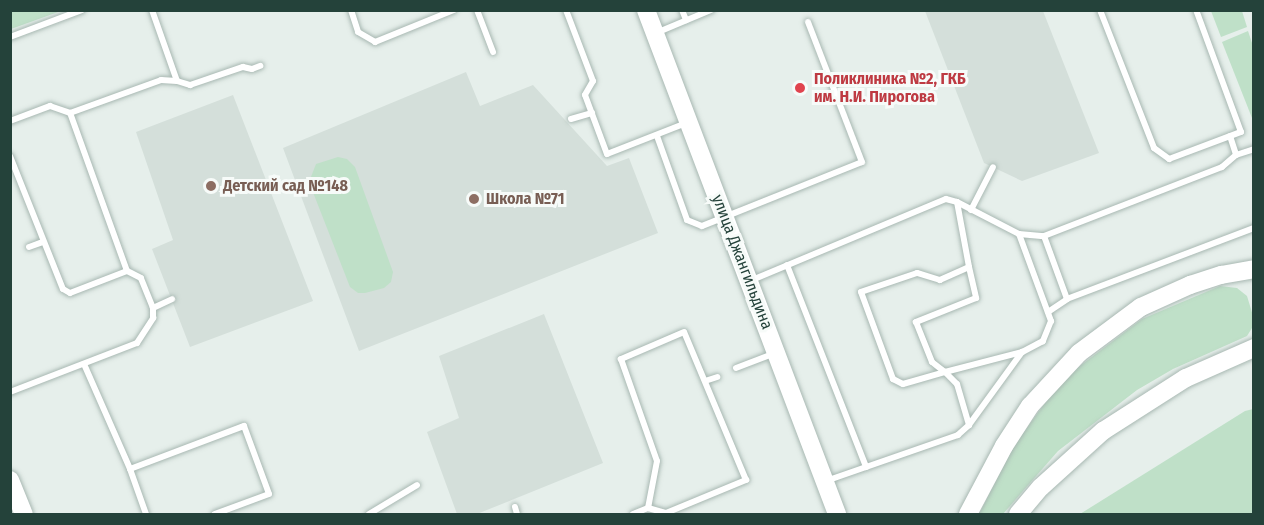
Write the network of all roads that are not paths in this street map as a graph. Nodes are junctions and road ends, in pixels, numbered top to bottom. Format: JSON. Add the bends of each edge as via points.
{"nodes":[{"id":1,"x":82,"y":10,"type":"edge"},
{"id":2,"x":152,"y":10,"type":"edge"},
{"id":3,"x":351,"y":10,"type":"edge"},
{"id":4,"x":454,"y":10,"type":"edge"},
{"id":5,"x":477,"y":10,"type":"edge"},
{"id":6,"x":566,"y":10,"type":"edge"},
{"id":7,"x":646,"y":10,"type":"edge"},
{"id":8,"x":682,"y":10,"type":"edge"},
{"id":9,"x":711,"y":10,"type":"edge"},
{"id":10,"x":1100,"y":10,"type":"edge"},
{"id":11,"x":1196,"y":10,"type":"edge"},
{"id":12,"x":686,"y":20,"type":"junction"},
{"id":13,"x":808,"y":22,"type":"dead end"},
{"id":14,"x":654,"y":33,"type":"junction"},
{"id":15,"x":10,"y":38,"type":"edge"},
{"id":16,"x":493,"y":52,"type":"dead end"},
{"id":17,"x":260,"y":66,"type":"dead end"},
{"id":18,"x":177,"y":81,"type":"junction"},
{"id":19,"x":592,"y":112,"type":"junction"},
{"id":20,"x":70,"y":113,"type":"junction"},
{"id":21,"x":571,"y":120,"type":"dead end"},
{"id":22,"x":10,"y":121,"type":"edge"},
{"id":23,"x":688,"y":122,"type":"junction"},
{"id":24,"x":657,"y":136,"type":"junction"},
{"id":25,"x":1230,"y":136,"type":"junction"},
{"id":26,"x":1254,"y":149,"type":"edge"},
{"id":27,"x":1236,"y":155,"type":"junction"},
{"id":28,"x":10,"y":156,"type":"edge"},
{"id":29,"x":993,"y":167,"type":"dead end"},
{"id":30,"x":957,"y":202,"type":"junction"},
{"id":31,"x":971,"y":210,"type":"junction"},
{"id":32,"x":724,"y":218,"type":"junction"},
{"id":33,"x":1254,"y":228,"type":"edge"},
{"id":34,"x":1019,"y":234,"type":"junction"},
{"id":35,"x":1044,"y":236,"type":"junction"},
{"id":36,"x":43,"y":242,"type":"junction"},
{"id":37,"x":29,"y":247,"type":"dead end"},
{"id":38,"x":787,"y":265,"type":"junction"},
{"id":39,"x":969,"y":267,"type":"junction"},
{"id":40,"x":127,"y":272,"type":"junction"},
{"id":41,"x":1253,"y":274,"type":"edge"},
{"id":42,"x":748,"y":281,"type":"junction"},
{"id":43,"x":172,"y":299,"type":"dead end"},
{"id":44,"x":1067,"y":299,"type":"junction"},
{"id":45,"x":153,"y":308,"type":"junction"},
{"id":46,"x":1048,"y":312,"type":"junction"},
{"id":47,"x":1254,"y":348,"type":"edge"},
{"id":48,"x":1022,"y":352,"type":"junction"},
{"id":49,"x":776,"y":353,"type":"junction"},
{"id":50,"x":84,"y":364,"type":"junction"},
{"id":51,"x":736,"y":368,"type":"dead end"},
{"id":52,"x":945,"y":372,"type":"junction"},
{"id":53,"x":717,"y":377,"type":"dead end"},
{"id":54,"x":705,"y":381,"type":"junction"},
{"id":55,"x":10,"y":392,"type":"edge"},
{"id":56,"x":969,"y":425,"type":"junction"},
{"id":57,"x":866,"y":467,"type":"junction"},
{"id":58,"x":130,"y":469,"type":"junction"},
{"id":59,"x":824,"y":482,"type":"junction"},
{"id":60,"x":417,"y":485,"type":"dead end"},
{"id":61,"x":12,"y":491,"type":"edge"},
{"id":62,"x":514,"y":507,"type":"dead end"},
{"id":63,"x":648,"y":508,"type":"junction"},
{"id":64,"x":24,"y":514,"type":"edge"},
{"id":65,"x":146,"y":514,"type":"edge"},
{"id":66,"x":215,"y":514,"type":"edge"},
{"id":67,"x":369,"y":514,"type":"edge"},
{"id":68,"x":518,"y":514,"type":"edge"},
{"id":69,"x":633,"y":514,"type":"edge"},
{"id":70,"x":837,"y":514,"type":"edge"},
{"id":71,"x":968,"y":514,"type":"edge"},
{"id":72,"x":1018,"y":514,"type":"edge"}],
"edges":[{"from":1,"to":15,"type":"lane"},
{"from":2,"to":18,"type":"lane"},
{"from":3,"to":4,"type":"lane","via":[[358,32],[375,42]]},
{"from":5,"to":16,"type":"lane"},
{"from":6,"to":19,"type":"lane","via":[[593,81],[585,95]]},
{"from":7,"to":14,"type":"main road","name":"улица Джангильдина"},
{"from":8,"to":12,"type":"lane"},
{"from":9,"to":12,"type":"lane"},
{"from":10,"to":25,"type":"lane","via":[[1154,148],[1169,159]]},
{"from":11,"to":25,"type":"lane","via":[[1241,132]]},
{"from":12,"to":14,"type":"lane"},
{"from":13,"to":32,"type":"lane","via":[[862,162]]},
{"from":14,"to":23,"type":"main road","name":"улица Джангильдина"},
{"from":17,"to":18,"type":"lane","via":[[243,67],[190,85]]},
{"from":18,"to":20,"type":"lane","via":[[161,80]]},
{"from":19,"to":21,"type":"lane"},
{"from":19,"to":24,"type":"lane","via":[[607,154]]},
{"from":20,"to":22,"type":"lane","via":[[50,106]]},
{"from":20,"to":40,"type":"lane"},
{"from":23,"to":24,"type":"lane"},
{"from":23,"to":32,"type":"main road","name":"улица Джангильдина"},
{"from":24,"to":32,"type":"lane","via":[[687,220],[702,226]]},
{"from":25,"to":27,"type":"lane"},
{"from":26,"to":27,"type":"lane"},
{"from":27,"to":35,"type":"lane","via":[[1222,166]]},
{"from":28,"to":36,"type":"lane"},
{"from":29,"to":31,"type":"lane"},
{"from":30,"to":31,"type":"lane"},
{"from":30,"to":38,"type":"lane","via":[[946,198]]},
{"from":30,"to":39,"type":"lane"},
{"from":31,"to":34,"type":"lane"},
{"from":32,"to":42,"type":"main road","name":"улица Джангильдина"},
{"from":33,"to":44,"type":"lane"},
{"from":34,"to":35,"type":"lane"},
{"from":34,"to":46,"type":"lane"},
{"from":35,"to":44,"type":"lane"},
{"from":36,"to":37,"type":"lane"},
{"from":36,"to":40,"type":"lane","via":[[63,289],[70,293]]},
{"from":38,"to":42,"type":"lane"},
{"from":38,"to":57,"type":"lane"},
{"from":39,"to":52,"type":"lane","via":[[976,298],[916,322],[932,362]]},
{"from":39,"to":52,"type":"lane","via":[[940,280],[917,273],[861,292],[893,379],[903,384]]},
{"from":40,"to":45,"type":"lane","via":[[141,279]]},
{"from":41,"to":71,"type":"main road","via":[[1190,285],[1141,307],[1079,353],[1030,406]]},
{"from":42,"to":49,"type":"main road","name":"улица Джангильдина"},
{"from":43,"to":45,"type":"lane"},
{"from":44,"to":46,"type":"lane"},
{"from":45,"to":50,"type":"lane","via":[[153,318],[137,343]]},
{"from":46,"to":48,"type":"lane","via":[[1051,321],[1043,342]]},
{"from":47,"to":72,"type":"main road","via":[[1186,378],[1103,431],[1041,487]]},
{"from":48,"to":52,"type":"lane"},
{"from":48,"to":56,"type":"lane"},
{"from":49,"to":51,"type":"lane"},
{"from":49,"to":59,"type":"main road","name":"улица Джангильдина"},
{"from":50,"to":55,"type":"lane"},
{"from":50,"to":58,"type":"lane"},
{"from":52,"to":56,"type":"lane","via":[[957,384]]},
{"from":53,"to":54,"type":"lane"},
{"from":54,"to":63,"type":"lane","via":[[746,480],[666,513]]},
{"from":54,"to":63,"type":"lane","via":[[684,332],[621,359],[657,461]]},
{"from":56,"to":57,"type":"lane","via":[[958,435]]},
{"from":57,"to":59,"type":"lane"},
{"from":58,"to":65,"type":"lane"},
{"from":58,"to":66,"type":"lane","via":[[244,426],[269,494]]},
{"from":59,"to":70,"type":"main road","name":"улица Джангильдина"},
{"from":60,"to":67,"type":"lane"},
{"from":61,"to":64,"type":"main road"},
{"from":62,"to":68,"type":"lane"},
{"from":63,"to":69,"type":"lane"}]}
